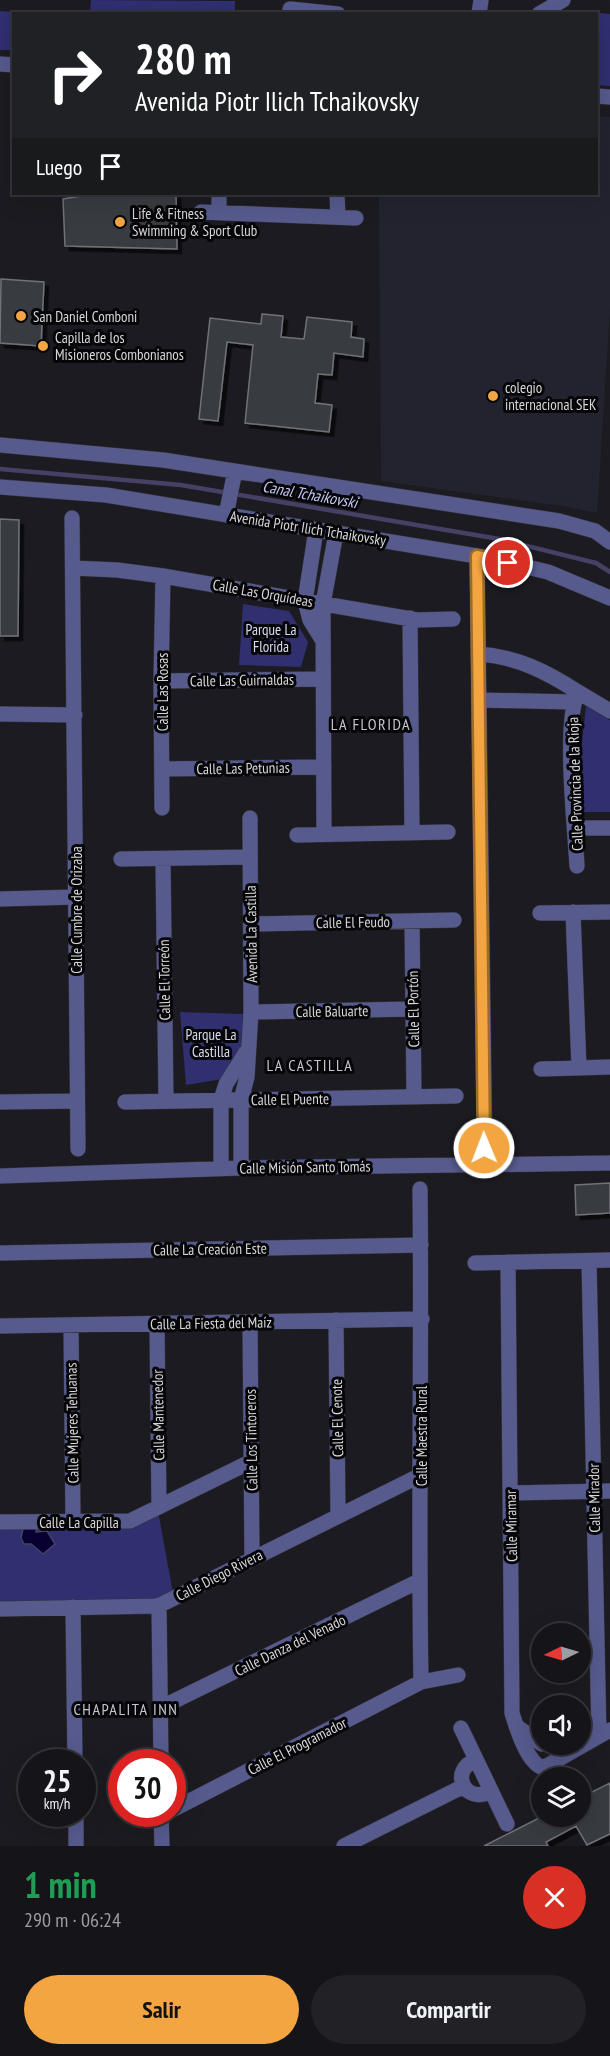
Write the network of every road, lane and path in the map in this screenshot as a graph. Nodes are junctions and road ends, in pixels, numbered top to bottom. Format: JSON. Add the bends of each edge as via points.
{"nodes":[{"id":1,"x":563,"y":0,"type":"edge"},
{"id":2,"x":290,"y":8,"type":"edge"},
{"id":3,"x":322,"y":12,"type":"edge"},
{"id":4,"x":542,"y":12,"type":"edge"},
{"id":5,"x":219,"y":195,"type":"edge"},
{"id":6,"x":337,"y":195,"type":"edge"},
{"id":7,"x":201,"y":212,"type":"dead end"},
{"id":8,"x":219,"y":213,"type":"junction"},
{"id":9,"x":338,"y":217,"type":"junction"},
{"id":10,"x":356,"y":218,"type":"dead end"},
{"id":11,"x":0,"y":445,"type":"edge"},
{"id":12,"x":233,"y":478,"type":"junction"},
{"id":13,"x":0,"y":487,"type":"edge"},
{"id":14,"x":227,"y":509,"type":"junction"},
{"id":15,"x":72,"y":518,"type":"dead end"},
{"id":16,"x":316,"y":530,"type":"junction"},
{"id":17,"x":336,"y":533,"type":"junction"},
{"id":18,"x":610,"y":542,"type":"edge"},
{"id":19,"x":477,"y":556,"type":"junction"},
{"id":20,"x":73,"y":568,"type":"junction"},
{"id":21,"x":163,"y":576,"type":"junction"},
{"id":22,"x":610,"y":598,"type":"edge"},
{"id":23,"x":305,"y":601,"type":"junction"},
{"id":24,"x":323,"y":604,"type":"junction"},
{"id":25,"x":410,"y":618,"type":"junction"},
{"id":26,"x":453,"y":619,"type":"dead end"},
{"id":27,"x":323,"y":641,"type":"junction"},
{"id":28,"x":478,"y":654,"type":"junction"},
{"id":29,"x":323,"y":679,"type":"junction"},
{"id":30,"x":161,"y":681,"type":"junction"},
{"id":31,"x":575,"y":697,"type":"junction"},
{"id":32,"x":479,"y":700,"type":"junction"},
{"id":33,"x":610,"y":711,"type":"edge"},
{"id":34,"x":0,"y":714,"type":"edge"},
{"id":35,"x":75,"y":715,"type":"junction"},
{"id":36,"x":324,"y":767,"type":"junction"},
{"id":37,"x":162,"y":770,"type":"junction"},
{"id":38,"x":162,"y":808,"type":"dead end"},
{"id":39,"x":250,"y":818,"type":"dead end"},
{"id":40,"x":575,"y":828,"type":"junction"},
{"id":41,"x":610,"y":828,"type":"edge"},
{"id":42,"x":448,"y":832,"type":"dead end"},
{"id":43,"x":412,"y":833,"type":"junction"},
{"id":44,"x":324,"y":834,"type":"junction"},
{"id":45,"x":297,"y":835,"type":"dead end"},
{"id":46,"x":250,"y":857,"type":"junction"},
{"id":47,"x":163,"y":859,"type":"junction"},
{"id":48,"x":121,"y":860,"type":"dead end"},
{"id":49,"x":577,"y":866,"type":"dead end"},
{"id":50,"x":76,"y":897,"type":"junction"},
{"id":51,"x":0,"y":899,"type":"edge"},
{"id":52,"x":573,"y":912,"type":"junction"},
{"id":53,"x":610,"y":912,"type":"edge"},
{"id":54,"x":540,"y":913,"type":"dead end"},
{"id":55,"x":454,"y":920,"type":"dead end"},
{"id":56,"x":412,"y":921,"type":"junction"},
{"id":57,"x":251,"y":924,"type":"junction"},
{"id":58,"x":413,"y":1009,"type":"junction"},
{"id":59,"x":252,"y":1012,"type":"junction"},
{"id":60,"x":248,"y":1049,"type":"junction"},
{"id":61,"x":610,"y":1067,"type":"edge"},
{"id":62,"x":579,"y":1068,"type":"junction"},
{"id":63,"x":541,"y":1070,"type":"dead end"},
{"id":64,"x":456,"y":1096,"type":"dead end"},
{"id":65,"x":414,"y":1097,"type":"junction"},
{"id":66,"x":221,"y":1100,"type":"junction"},
{"id":67,"x":241,"y":1100,"type":"junction"},
{"id":68,"x":77,"y":1101,"type":"junction"},
{"id":69,"x":165,"y":1101,"type":"junction"},
{"id":70,"x":0,"y":1102,"type":"edge"},
{"id":71,"x":125,"y":1102,"type":"dead end"},
{"id":72,"x":78,"y":1149,"type":"dead end"},
{"id":73,"x":610,"y":1162,"type":"edge"},
{"id":74,"x":485,"y":1164,"type":"junction"},
{"id":75,"x":241,"y":1168,"type":"junction"},
{"id":76,"x":221,"y":1169,"type":"junction"},
{"id":77,"x":0,"y":1176,"type":"edge"},
{"id":78,"x":420,"y":1189,"type":"dead end"},
{"id":79,"x":421,"y":1245,"type":"junction"},
{"id":80,"x":0,"y":1253,"type":"edge"},
{"id":81,"x":610,"y":1260,"type":"edge"},
{"id":82,"x":589,"y":1261,"type":"junction"},
{"id":83,"x":508,"y":1262,"type":"junction"},
{"id":84,"x":475,"y":1263,"type":"dead end"},
{"id":85,"x":422,"y":1319,"type":"junction"},
{"id":86,"x":336,"y":1320,"type":"junction"},
{"id":87,"x":250,"y":1322,"type":"junction"},
{"id":88,"x":157,"y":1324,"type":"junction"},
{"id":89,"x":71,"y":1325,"type":"junction"},
{"id":90,"x":0,"y":1326,"type":"edge"},
{"id":91,"x":252,"y":1461,"type":"junction"},
{"id":92,"x":421,"y":1475,"type":"junction"},
{"id":93,"x":594,"y":1491,"type":"junction"},
{"id":94,"x":610,"y":1491,"type":"edge"},
{"id":95,"x":510,"y":1493,"type":"junction"},
{"id":96,"x":159,"y":1507,"type":"junction"},
{"id":97,"x":338,"y":1515,"type":"junction"},
{"id":98,"x":73,"y":1521,"type":"junction"},
{"id":99,"x":0,"y":1522,"type":"edge"},
{"id":100,"x":252,"y":1558,"type":"junction"},
{"id":101,"x":419,"y":1581,"type":"junction"},
{"id":102,"x":159,"y":1605,"type":"junction"},
{"id":103,"x":73,"y":1607,"type":"junction"},
{"id":104,"x":0,"y":1609,"type":"edge"},
{"id":105,"x":458,"y":1675,"type":"dead end"},
{"id":106,"x":421,"y":1682,"type":"junction"},
{"id":107,"x":160,"y":1708,"type":"junction"},
{"id":108,"x":516,"y":1726,"type":"junction"},
{"id":109,"x":461,"y":1728,"type":"dead end"},
{"id":110,"x":604,"y":1733,"type":"edge"},
{"id":111,"x":531,"y":1736,"type":"edge"},
{"id":112,"x":75,"y":1749,"type":"edge"},
{"id":113,"x":161,"y":1749,"type":"edge"},
{"id":114,"x":552,"y":1755,"type":"edge"},
{"id":115,"x":476,"y":1760,"type":"junction"},
{"id":116,"x":557,"y":1760,"type":"junction"},
{"id":117,"x":464,"y":1786,"type":"junction"},
{"id":118,"x":492,"y":1791,"type":"junction"},
{"id":119,"x":186,"y":1802,"type":"edge"},
{"id":120,"x":507,"y":1824,"type":"dead end"},
{"id":121,"x":76,"y":1827,"type":"edge"},
{"id":122,"x":164,"y":1827,"type":"edge"},
{"id":123,"x":76,"y":1846,"type":"edge"},
{"id":124,"x":162,"y":1846,"type":"edge"},
{"id":125,"x":344,"y":1846,"type":"edge"}],
"edges":[{"from":1,"to":4,"type":"street"},
{"from":2,"to":3,"type":"street"},
{"from":5,"to":8,"type":"street"},
{"from":6,"to":9,"type":"street"},
{"from":7,"to":8,"type":"street"},
{"from":8,"to":9,"type":"street"},
{"from":9,"to":10,"type":"street"},
{"from":11,"to":12,"type":"street","via":[[163,460]]},
{"from":12,"to":14,"type":"street"},
{"from":12,"to":18,"type":"street","via":[[559,521],[595,531]]},
{"from":13,"to":14,"type":"street","name":"Avenida Piotr Ilich Tchaikovsky"},
{"from":14,"to":16,"type":"street","name":"Avenida Piotr Ilich Tchaikovsky"},
{"from":15,"to":20,"type":"street","name":"Calle Cumbre de Orizaba"},
{"from":16,"to":17,"type":"street","name":"Avenida Piotr Ilich Tchaikovsky"},
{"from":16,"to":23,"type":"street"},
{"from":17,"to":19,"type":"street","name":"Avenida Piotr Ilich Tchaikovsky"},
{"from":17,"to":24,"type":"street"},
{"from":19,"to":22,"type":"street","name":"Avenida Piotr Ilich Tchaikovsky","via":[[548,572]]},
{"from":19,"to":28,"type":"street"},
{"from":20,"to":21,"type":"street","name":"Calle Las Orquídeas"},
{"from":20,"to":35,"type":"street","name":"Calle Cumbre de Orizaba"},
{"from":21,"to":23,"type":"street","name":"Calle Las Orquídeas"},
{"from":21,"to":30,"type":"street","name":"Calle Las Rosas"},
{"from":23,"to":24,"type":"street","name":"Calle Las Orquídeas"},
{"from":23,"to":27,"type":"street","via":[[310,620]]},
{"from":24,"to":25,"type":"street","name":"Calle Las Orquídeas"},
{"from":24,"to":27,"type":"street"},
{"from":25,"to":26,"type":"street","name":"Calle Las Orquídeas"},
{"from":25,"to":43,"type":"street"},
{"from":27,"to":29,"type":"street"},
{"from":28,"to":31,"type":"street","via":[[501,657],[551,674]]},
{"from":28,"to":32,"type":"street"},
{"from":29,"to":30,"type":"street","name":"Calle Las Guirnaldas"},
{"from":29,"to":36,"type":"street"},
{"from":30,"to":37,"type":"street","name":"Calle Las Rosas"},
{"from":31,"to":32,"type":"street"},
{"from":31,"to":33,"type":"street"},
{"from":31,"to":40,"type":"street","name":"Calle Provincia de la Rioja"},
{"from":32,"to":74,"type":"street"},
{"from":34,"to":35,"type":"street"},
{"from":35,"to":50,"type":"street","name":"Calle Cumbre de Orizaba"},
{"from":36,"to":37,"type":"street","name":"Calle Las Petunias"},
{"from":36,"to":44,"type":"street"},
{"from":37,"to":38,"type":"street","name":"Calle Las Rosas"},
{"from":39,"to":46,"type":"street","name":"Avenida La Castilla"},
{"from":40,"to":41,"type":"street"},
{"from":40,"to":49,"type":"street","name":"Calle Provincia de la Rioja"},
{"from":42,"to":43,"type":"street"},
{"from":43,"to":44,"type":"street"},
{"from":44,"to":45,"type":"street"},
{"from":46,"to":47,"type":"street"},
{"from":46,"to":57,"type":"street","name":"Avenida La Castilla"},
{"from":47,"to":48,"type":"street"},
{"from":47,"to":69,"type":"street","name":"Calle El Torreón"},
{"from":50,"to":51,"type":"street"},
{"from":50,"to":68,"type":"street","name":"Calle Cumbre de Orizaba"},
{"from":52,"to":53,"type":"street"},
{"from":52,"to":54,"type":"street"},
{"from":52,"to":62,"type":"street"},
{"from":55,"to":56,"type":"street","name":"Calle El Feudo"},
{"from":56,"to":57,"type":"street","name":"Calle El Feudo"},
{"from":56,"to":58,"type":"street","name":"Calle El Portón"},
{"from":57,"to":59,"type":"street","name":"Avenida La Castilla"},
{"from":58,"to":59,"type":"street","name":"Calle Baluarte"},
{"from":58,"to":65,"type":"street","name":"Calle El Portón"},
{"from":59,"to":60,"type":"street","name":"Avenida La Castilla"},
{"from":60,"to":66,"type":"street","name":"Avenida La Castilla","via":[[226,1084]]},
{"from":60,"to":67,"type":"street","name":"Avenida La Castilla"},
{"from":61,"to":62,"type":"street"},
{"from":62,"to":63,"type":"street"},
{"from":64,"to":65,"type":"street","name":"Calle El Puente"},
{"from":65,"to":67,"type":"street","name":"Calle El Puente"},
{"from":66,"to":67,"type":"street","name":"Calle El Puente"},
{"from":66,"to":69,"type":"street","name":"Calle El Puente"},
{"from":66,"to":76,"type":"street","name":"Avenida La Castilla"},
{"from":67,"to":75,"type":"street","name":"Avenida La Castilla"},
{"from":68,"to":70,"type":"street"},
{"from":68,"to":72,"type":"street","name":"Calle Cumbre de Orizaba"},
{"from":69,"to":71,"type":"street","name":"Calle El Puente"},
{"from":73,"to":74,"type":"street","name":"Calle Misión Santo Tomás"},
{"from":74,"to":75,"type":"street","name":"Calle Misión Santo Tomás"},
{"from":75,"to":76,"type":"street","name":"Calle Misión Santo Tomás"},
{"from":76,"to":77,"type":"street","name":"Calle Misión Santo Tomás"},
{"from":78,"to":79,"type":"street","name":"Calle Maestra Rural"},
{"from":79,"to":80,"type":"street","name":"Calle La Creación Este"},
{"from":79,"to":85,"type":"street","name":"Calle Maestra Rural"},
{"from":81,"to":82,"type":"street"},
{"from":82,"to":83,"type":"street"},
{"from":82,"to":93,"type":"street","name":"Calle Mirador"},
{"from":83,"to":84,"type":"street"},
{"from":83,"to":95,"type":"street","name":"Calle Miramar"},
{"from":85,"to":86,"type":"street","name":"Calle La Fiesta del Maíz"},
{"from":85,"to":92,"type":"street","name":"Calle Maestra Rural"},
{"from":86,"to":87,"type":"street","name":"Calle La Fiesta del Maíz"},
{"from":86,"to":97,"type":"street","name":"Calle El Cenote"},
{"from":87,"to":88,"type":"street","name":"Calle La Fiesta del Maíz"},
{"from":87,"to":91,"type":"street","name":"Calle Los Tintoreros"},
{"from":88,"to":89,"type":"street","name":"Calle La Fiesta del Maíz"},
{"from":88,"to":96,"type":"street","name":"Calle Mantenedor"},
{"from":89,"to":90,"type":"street","name":"Calle La Fiesta del Maíz"},
{"from":89,"to":98,"type":"street","name":"Calle Mujeres Tehuanas"},
{"from":91,"to":96,"type":"street","name":"Calle La Capilla"},
{"from":91,"to":100,"type":"street","name":"Calle Los Tintoreros"},
{"from":92,"to":97,"type":"street","name":"Calle Diego Rivera"},
{"from":92,"to":101,"type":"street","name":"Calle Maestra Rural"},
{"from":93,"to":94,"type":"street"},
{"from":93,"to":95,"type":"street"},
{"from":93,"to":110,"type":"street","name":"Calle Mirador"},
{"from":95,"to":108,"type":"street","name":"Calle Miramar","via":[[512,1713]]},
{"from":96,"to":98,"type":"street","name":"Calle La Capilla","via":[[130,1521]]},
{"from":97,"to":100,"type":"street","name":"Calle Diego Rivera"},
{"from":98,"to":99,"type":"street","name":"Calle La Capilla"},
{"from":100,"to":102,"type":"street","name":"Calle Diego Rivera"},
{"from":101,"to":106,"type":"street","name":"Calle Maestra Rural"},
{"from":101,"to":107,"type":"street","name":"Calle Danza del Venado"},
{"from":102,"to":103,"type":"street","name":"Calle Diego Rivera"},
{"from":102,"to":107,"type":"street"},
{"from":103,"to":104,"type":"street","name":"Calle Diego Rivera"},
{"from":103,"to":112,"type":"street"},
{"from":105,"to":106,"type":"street","name":"Calle El Programador"},
{"from":106,"to":119,"type":"street","name":"Calle El Programador"},
{"from":107,"to":113,"type":"street"},
{"from":108,"to":111,"type":"street"},
{"from":108,"to":116,"type":"street","name":"Calle Miramar","via":[[536,1766],[543,1768]]},
{"from":109,"to":115,"type":"street"},
{"from":110,"to":116,"type":"street"},
{"from":114,"to":116,"type":"street"},
{"from":115,"to":117,"type":"street","via":[[463,1771]]},
{"from":115,"to":118,"type":"street"},
{"from":117,"to":118,"type":"street","via":[[475,1795]]},
{"from":117,"to":125,"type":"street"},
{"from":118,"to":120,"type":"street"},
{"from":121,"to":123,"type":"street"},
{"from":122,"to":124,"type":"street"}]}
